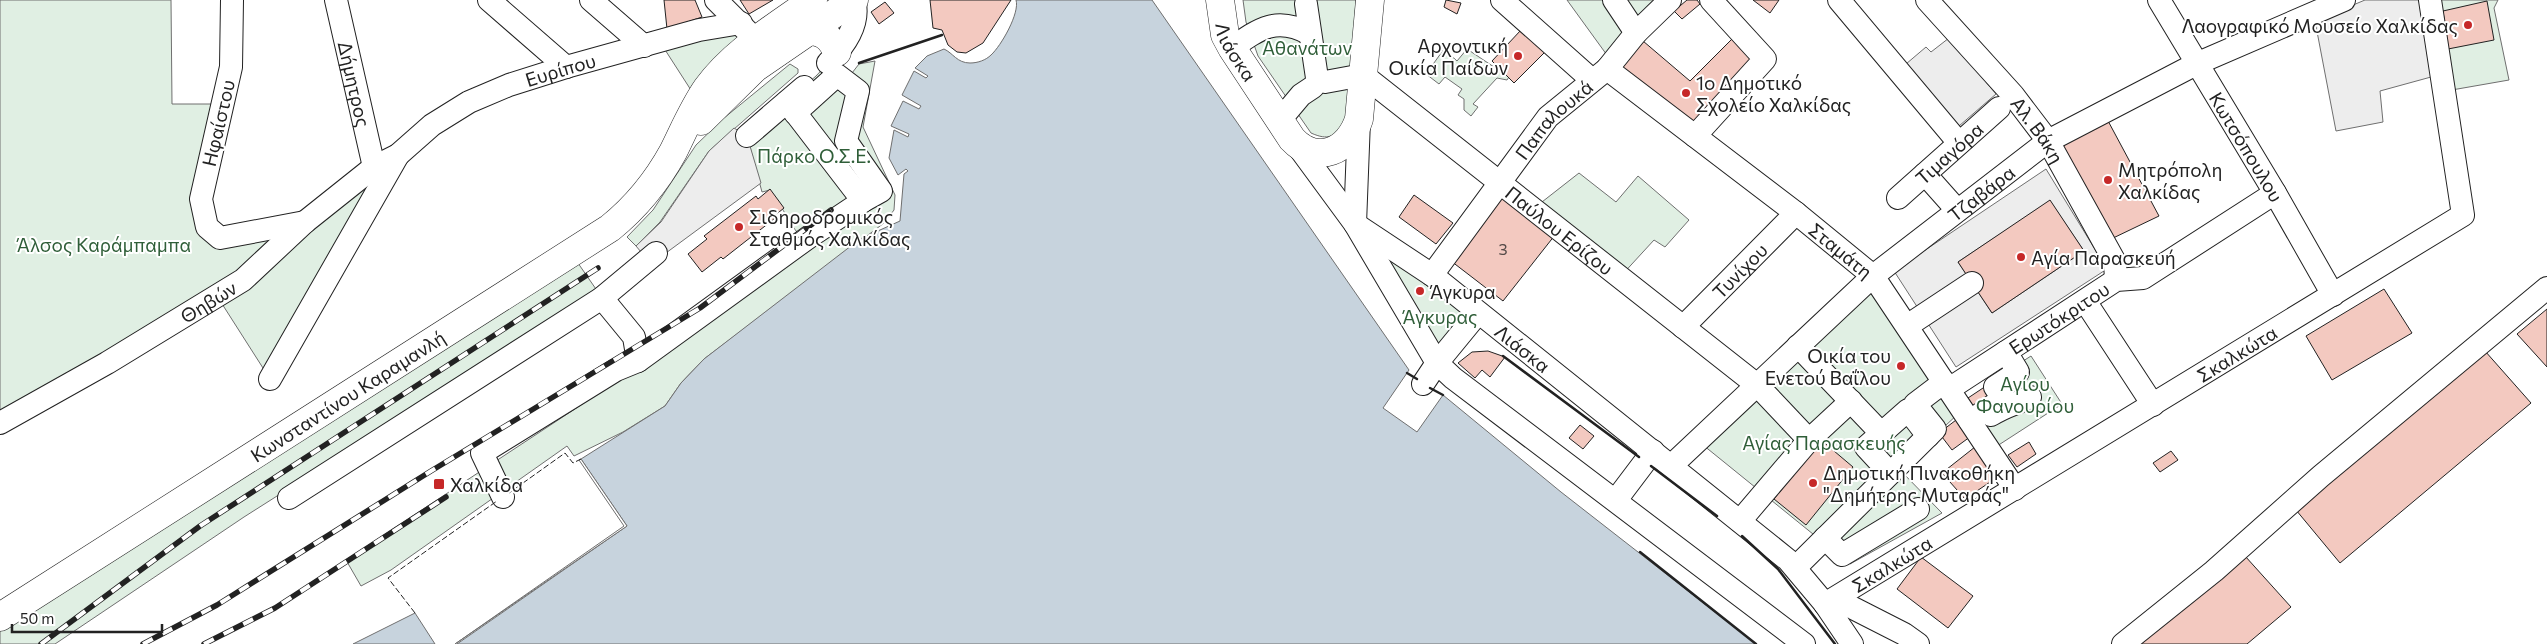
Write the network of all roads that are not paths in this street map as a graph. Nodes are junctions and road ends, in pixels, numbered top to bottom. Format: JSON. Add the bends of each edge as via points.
{"nodes":[{"id":1,"x":232,"y":0,"type":"edge"},
{"id":2,"x":336,"y":0,"type":"edge"},
{"id":3,"x":489,"y":0,"type":"edge"},
{"id":4,"x":591,"y":0,"type":"edge"},
{"id":5,"x":716,"y":0,"type":"edge"},
{"id":6,"x":813,"y":0,"type":"edge"},
{"id":7,"x":854,"y":0,"type":"edge"},
{"id":8,"x":1220,"y":0,"type":"edge"},
{"id":9,"x":1370,"y":0,"type":"edge"},
{"id":10,"x":1502,"y":0,"type":"edge"},
{"id":11,"x":1614,"y":0,"type":"edge"},
{"id":12,"x":1670,"y":0,"type":"edge"},
{"id":13,"x":1710,"y":0,"type":"edge"},
{"id":14,"x":1927,"y":0,"type":"edge"},
{"id":15,"x":2159,"y":0,"type":"edge"},
{"id":16,"x":2344,"y":0,"type":"edge"},
{"id":17,"x":2430,"y":0,"type":"edge"},
{"id":18,"x":1306,"y":1,"type":"edge"},
{"id":19,"x":1840,"y":1,"type":"edge"},
{"id":20,"x":806,"y":31,"type":"junction"},
{"id":21,"x":749,"y":32,"type":"junction"},
{"id":22,"x":1636,"y":33,"type":"junction"},
{"id":23,"x":1311,"y":41,"type":"junction"},
{"id":24,"x":644,"y":46,"type":"junction"},
{"id":25,"x":1232,"y":48,"type":"junction"},
{"id":26,"x":838,"y":52,"type":"junction"},
{"id":27,"x":2196,"y":64,"type":"junction"},
{"id":28,"x":566,"y":67,"type":"junction"},
{"id":29,"x":1599,"y":74,"type":"junction"},
{"id":30,"x":1363,"y":75,"type":"junction"},
{"id":31,"x":1318,"y":82,"type":"junction"},
{"id":32,"x":791,"y":107,"type":"junction"},
{"id":33,"x":1999,"y":108,"type":"dead end"},
{"id":34,"x":1359,"y":119,"type":"junction"},
{"id":35,"x":1286,"y":129,"type":"junction"},
{"id":36,"x":747,"y":136,"type":"dead end"},
{"id":37,"x":1695,"y":136,"type":"junction"},
{"id":38,"x":2048,"y":141,"type":"junction"},
{"id":39,"x":1959,"y":143,"type":"junction"},
{"id":40,"x":674,"y":150,"type":"junction"},
{"id":41,"x":398,"y":155,"type":"junction"},
{"id":42,"x":374,"y":167,"type":"junction"},
{"id":43,"x":1925,"y":174,"type":"junction"},
{"id":44,"x":1501,"y":184,"type":"junction"},
{"id":45,"x":2275,"y":193,"type":"junction"},
{"id":46,"x":1898,"y":198,"type":"dead end"},
{"id":47,"x":863,"y":201,"type":"junction"},
{"id":48,"x":1957,"y":210,"type":"junction"},
{"id":49,"x":1796,"y":213,"type":"junction"},
{"id":50,"x":305,"y":222,"type":"junction"},
{"id":51,"x":1355,"y":224,"type":"junction"},
{"id":52,"x":656,"y":253,"type":"dead end"},
{"id":53,"x":1432,"y":275,"type":"junction"},
{"id":54,"x":1873,"y":276,"type":"junction"},
{"id":55,"x":2116,"y":280,"type":"junction"},
{"id":56,"x":1972,"y":283,"type":"dead end"},
{"id":57,"x":2547,"y":288,"type":"edge"},
{"id":58,"x":2333,"y":296,"type":"junction"},
{"id":59,"x":602,"y":298,"type":"junction"},
{"id":60,"x":2085,"y":300,"type":"junction"},
{"id":61,"x":1478,"y":313,"type":"junction"},
{"id":62,"x":1907,"y":326,"type":"junction"},
{"id":63,"x":1683,"y":327,"type":"junction"},
{"id":64,"x":1798,"y":346,"type":"junction"},
{"id":65,"x":2006,"y":352,"type":"junction"},
{"id":66,"x":638,"y":361,"type":"junction"},
{"id":67,"x":1445,"y":370,"type":"junction"},
{"id":68,"x":2018,"y":372,"type":"junction"},
{"id":69,"x":270,"y":378,"type":"dead end"},
{"id":70,"x":1423,"y":384,"type":"dead end"},
{"id":71,"x":1757,"y":385,"type":"junction"},
{"id":72,"x":1946,"y":385,"type":"junction"},
{"id":73,"x":1851,"y":401,"type":"junction"},
{"id":74,"x":2153,"y":406,"type":"junction"},
{"id":75,"x":0,"y":423,"type":"edge"},
{"id":76,"x":1972,"y":424,"type":"junction"},
{"id":77,"x":1882,"y":434,"type":"junction"},
{"id":78,"x":1928,"y":436,"type":"junction"},
{"id":79,"x":1809,"y":440,"type":"junction"},
{"id":80,"x":1649,"y":456,"type":"junction"},
{"id":81,"x":1672,"y":466,"type":"junction"},
{"id":82,"x":1890,"y":473,"type":"junction"},
{"id":83,"x":2015,"y":489,"type":"junction"},
{"id":84,"x":503,"y":497,"type":"dead end"},
{"id":85,"x":289,"y":498,"type":"dead end"},
{"id":86,"x":1616,"y":500,"type":"junction"},
{"id":87,"x":1918,"y":509,"type":"dead end"},
{"id":88,"x":1740,"y":521,"type":"junction"},
{"id":89,"x":1825,"y":538,"type":"junction"},
{"id":90,"x":1796,"y":567,"type":"junction"},
{"id":91,"x":1825,"y":604,"type":"junction"},
{"id":92,"x":0,"y":617,"type":"edge"},
{"id":93,"x":1804,"y":644,"type":"edge"},
{"id":94,"x":1852,"y":644,"type":"edge"},
{"id":95,"x":1918,"y":644,"type":"edge"},
{"id":96,"x":2123,"y":644,"type":"edge"}],
"edges":[{"from":1,"to":50,"type":"street","name":"Ηφαίστου","via":[[231,67],[201,199],[207,227],[220,238]]},
{"from":2,"to":42,"type":"street","name":"Δήμητρος"},
{"from":3,"to":28,"type":"street"},
{"from":4,"to":24,"type":"street"},
{"from":5,"to":21,"type":"street"},
{"from":6,"to":21,"type":"main road","name":"Κωνσταντίνου Καραμανλή"},
{"from":7,"to":20,"type":"main road","name":"Κωνσταντίνου Καραμανλή"},
{"from":7,"to":26,"type":"street","via":[[855,20]]},
{"from":8,"to":25,"type":"main road","name":"Λιάσκα","via":[[1225,35]]},
{"from":9,"to":30,"type":"main road"},
{"from":10,"to":29,"type":"street","name":"Σταμάτη"},
{"from":11,"to":22,"type":"street"},
{"from":12,"to":22,"type":"street","name":"Παπαλουκά"},
{"from":13,"to":37,"type":"street","via":[[1765,59]]},
{"from":14,"to":38,"type":"street","name":"Αλ. Βάκη","via":[[2013,95]]},
{"from":15,"to":27,"type":"street","name":"Κωτσόπουλου"},
{"from":16,"to":27,"type":"street","name":"Τζαβάρα"},
{"from":17,"to":58,"type":"street","name":"Σκαλκώτα","via":[[2463,216]]},
{"from":18,"to":23,"type":"street"},
{"from":19,"to":39,"type":"street"},
{"from":20,"to":26,"type":"main road","via":[[823,33]]},
{"from":20,"to":40,"type":"main road","name":"Κωνσταντίνου Καραμανλή","via":[[739,82]]},
{"from":21,"to":24,"type":"street","name":"Ευρίπου","via":[[700,30]]},
{"from":21,"to":40,"type":"main road","name":"Κωνσταντίνου Καραμανλή","via":[[708,86],[688,118]]},
{"from":22,"to":29,"type":"street","name":"Παπαλουκά"},
{"from":23,"to":25,"type":"street","via":[[1296,26],[1281,24],[1266,26]]},
{"from":23,"to":31,"type":"street"},
{"from":24,"to":28,"type":"street","name":"Ευρίπου"},
{"from":25,"to":35,"type":"main road","name":"Λιάσκα"},
{"from":26,"to":32,"type":"street"},
{"from":27,"to":38,"type":"street","name":"Τζαβάρα"},
{"from":27,"to":45,"type":"street","name":"Κωτσόπουλου"},
{"from":28,"to":41,"type":"street","name":"Ευρίπου","via":[[469,102],[432,125]]},
{"from":29,"to":37,"type":"street","name":"Σταμάτη"},
{"from":29,"to":44,"type":"street","name":"Παπαλουκά","via":[[1548,117]]},
{"from":30,"to":31,"type":"street"},
{"from":30,"to":34,"type":"main road"},
{"from":30,"to":44,"type":"street","name":"Παύλου Ερίζου"},
{"from":31,"to":35,"type":"street","via":[[1301,95]]},
{"from":32,"to":36,"type":"street"},
{"from":32,"to":47,"type":"street"},
{"from":32,"to":47,"type":"street","via":[[837,76],[858,91],[846,141],[881,191]]},
{"from":33,"to":39,"type":"street","name":"Τιμαγόρα"},
{"from":34,"to":35,"type":"main road","via":[[1348,142],[1331,151],[1313,152],[1301,147]]},
{"from":34,"to":51,"type":"street"},
{"from":35,"to":51,"type":"street","name":"Λιάσκα"},
{"from":37,"to":49,"type":"street","name":"Σταμάτη"},
{"from":38,"to":48,"type":"street","name":"Τζαβάρα"},
{"from":38,"to":55,"type":"street","name":"Αλ. Βάκη","via":[[2115,262]]},
{"from":39,"to":43,"type":"street","name":"Τιμαγόρα"},
{"from":40,"to":92,"type":"main road","name":"Κωνσταντίνου Καραμανλή","via":[[650,186],[610,228]]},
{"from":41,"to":42,"type":"street","name":"Θηβών"},
{"from":41,"to":69,"type":"street"},
{"from":42,"to":50,"type":"street","name":"Θηβών"},
{"from":43,"to":46,"type":"street","name":"Τιμαγόρα"},
{"from":43,"to":48,"type":"street"},
{"from":44,"to":53,"type":"street","name":"Παπαλουκά"},
{"from":44,"to":63,"type":"street","name":"Παύλου Ερίζου"},
{"from":45,"to":55,"type":"street","name":"Ερωτόκριτου","via":[[2143,278]]},
{"from":45,"to":58,"type":"street","name":"Κωτσόπουλου"},
{"from":47,"to":66,"type":"street"},
{"from":48,"to":54,"type":"street","name":"Τζαβάρα"},
{"from":49,"to":54,"type":"street","name":"Σταμάτη"},
{"from":49,"to":63,"type":"street","name":"Τυνίχου"},
{"from":50,"to":75,"type":"street","name":"Θηβών","via":[[243,280],[107,363]]},
{"from":51,"to":53,"type":"street","name":"Λιάσκα"},
{"from":51,"to":67,"type":"street"},
{"from":52,"to":59,"type":"street"},
{"from":53,"to":61,"type":"street","name":"Λιάσκα"},
{"from":54,"to":62,"type":"street","name":"Σταμάτη"},
{"from":54,"to":64,"type":"street","name":"Τζαβάρα"},
{"from":55,"to":60,"type":"street","name":"Ερωτόκριτου"},
{"from":56,"to":62,"type":"street"},
{"from":57,"to":96,"type":"street","via":[[2321,476],[2214,572]]},
{"from":58,"to":74,"type":"street","name":"Σκαλκώτα"},
{"from":59,"to":66,"type":"street","via":[[634,337]]},
{"from":59,"to":85,"type":"street"},
{"from":60,"to":65,"type":"street","name":"Ερωτόκριτου"},
{"from":60,"to":74,"type":"street"},
{"from":61,"to":67,"type":"street"},
{"from":61,"to":80,"type":"street","name":"Λιάσκα"},
{"from":62,"to":72,"type":"street","name":"Σταμάτη"},
{"from":63,"to":71,"type":"street","name":"Παύλου Ερίζου"},
{"from":64,"to":71,"type":"street","name":"Τζαβάρα"},
{"from":64,"to":73,"type":"street"},
{"from":65,"to":68,"type":"street"},
{"from":65,"to":72,"type":"street","name":"Ερωτόκριτου"},
{"from":66,"to":84,"type":"street","via":[[616,370],[482,453]]},
{"from":67,"to":70,"type":"street"},
{"from":67,"to":86,"type":"street"},
{"from":68,"to":76,"type":"street","via":[[1995,387],[2003,399]]},
{"from":68,"to":76,"type":"street","via":[[2030,394]]},
{"from":71,"to":79,"type":"street","name":"Παύλου Ερίζου"},
{"from":71,"to":81,"type":"street","name":"Τζαβάρα"},
{"from":72,"to":76,"type":"street","name":"Σταμάτη"},
{"from":72,"to":78,"type":"street","name":"Ερωτόκριτου","via":[[1915,404],[1935,429]]},
{"from":73,"to":77,"type":"street"},
{"from":73,"to":79,"type":"street"},
{"from":74,"to":83,"type":"street","name":"Σκαλκώτα"},
{"from":76,"to":83,"type":"street","name":"Σταμάτη"},
{"from":77,"to":78,"type":"street","via":[[1908,410]]},
{"from":77,"to":82,"type":"street","via":[[1866,447]]},
{"from":78,"to":82,"type":"street"},
{"from":79,"to":88,"type":"street"},
{"from":80,"to":81,"type":"street","name":"Λιάσκα"},
{"from":80,"to":86,"type":"street"},
{"from":81,"to":88,"type":"street","name":"Λιάσκα"},
{"from":82,"to":89,"type":"street"},
{"from":83,"to":91,"type":"street","name":"Σκαλκώτα"},
{"from":86,"to":93,"type":"street"},
{"from":87,"to":89,"type":"street","via":[[1842,555]]},
{"from":88,"to":90,"type":"street","name":"Λιάσκα"},
{"from":89,"to":90,"type":"street"},
{"from":90,"to":91,"type":"street","name":"Λιάσκα"},
{"from":91,"to":94,"type":"street","name":"Λιάσκα"},
{"from":91,"to":95,"type":"street","via":[[1851,607]]}]}
